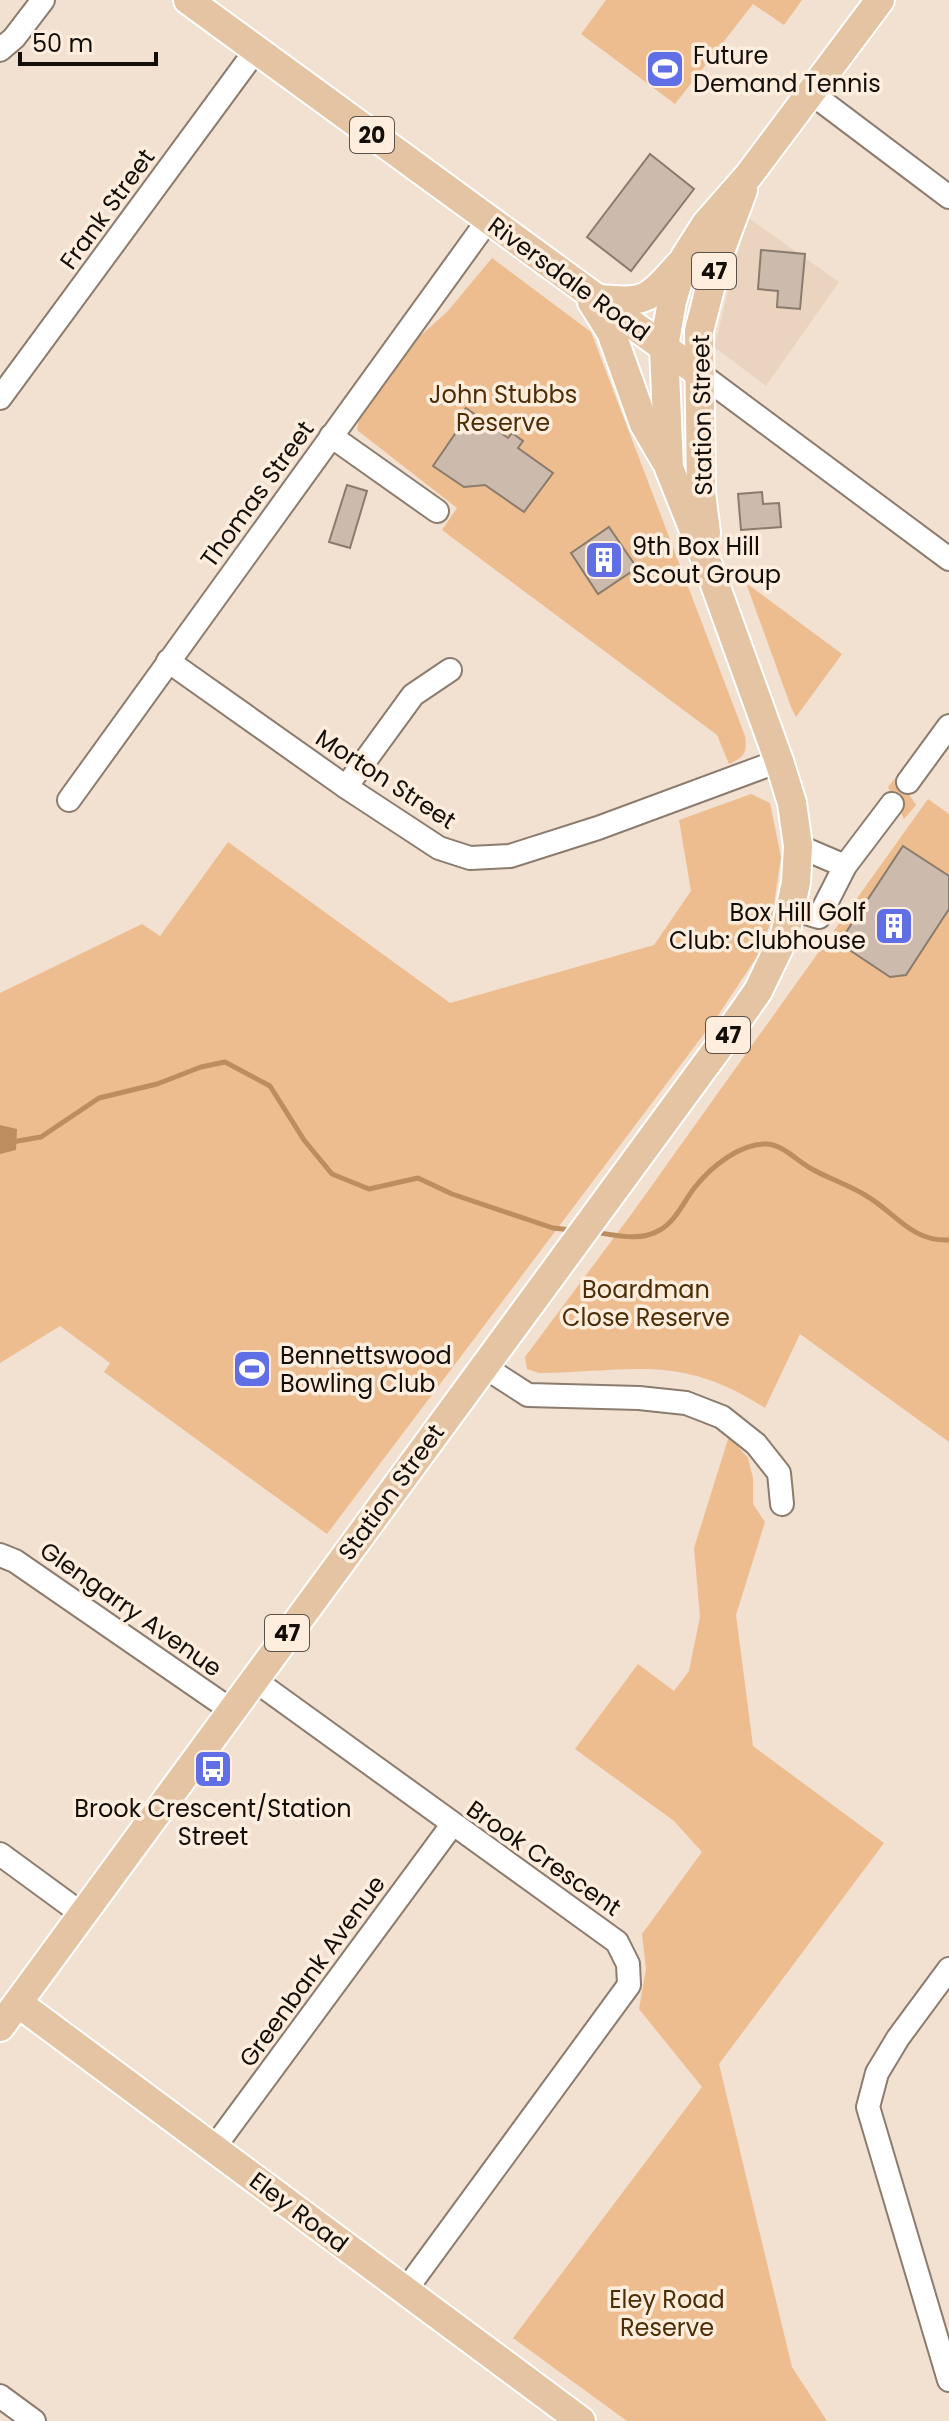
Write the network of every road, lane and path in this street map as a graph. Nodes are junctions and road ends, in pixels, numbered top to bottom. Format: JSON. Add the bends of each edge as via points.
{"nodes":[{"id":1,"x":43,"y":0,"type":"edge"},
{"id":2,"x":188,"y":0,"type":"edge"},
{"id":3,"x":880,"y":0,"type":"edge"},
{"id":4,"x":0,"y":50,"type":"edge"},
{"id":5,"x":256,"y":50,"type":"junction"},
{"id":6,"x":811,"y":93,"type":"junction"},
{"id":7,"x":749,"y":175,"type":"junction"},
{"id":8,"x":949,"y":197,"type":"edge"},
{"id":9,"x":488,"y":220,"type":"junction"},
{"id":10,"x":685,"y":257,"type":"junction"},
{"id":11,"x":592,"y":295,"type":"junction"},
{"id":12,"x":664,"y":347,"type":"junction"},
{"id":13,"x":699,"y":373,"type":"junction"},
{"id":14,"x":0,"y":398,"type":"edge"},
{"id":15,"x":331,"y":436,"type":"junction"},
{"id":16,"x":669,"y":468,"type":"junction"},
{"id":17,"x":437,"y":511,"type":"dead end"},
{"id":18,"x":949,"y":559,"type":"edge"},
{"id":19,"x":709,"y":568,"type":"junction"},
{"id":20,"x":168,"y":661,"type":"junction"},
{"id":21,"x":450,"y":670,"type":"dead end"},
{"id":22,"x":949,"y":726,"type":"edge"},
{"id":23,"x":779,"y":761,"type":"junction"},
{"id":24,"x":908,"y":782,"type":"dead end"},
{"id":25,"x":346,"y":787,"type":"junction"},
{"id":26,"x":69,"y":800,"type":"dead end"},
{"id":27,"x":892,"y":804,"type":"dead end"},
{"id":28,"x":798,"y":846,"type":"junction"},
{"id":29,"x":845,"y":866,"type":"junction"},
{"id":30,"x":805,"y":913,"type":"junction"},
{"id":31,"x":483,"y":1366,"type":"junction"},
{"id":32,"x":782,"y":1504,"type":"dead end"},
{"id":33,"x":0,"y":1555,"type":"edge"},
{"id":34,"x":253,"y":1679,"type":"junction"},
{"id":35,"x":231,"y":1710,"type":"junction"},
{"id":36,"x":452,"y":1825,"type":"junction"},
{"id":37,"x":0,"y":1854,"type":"edge"},
{"id":38,"x":82,"y":1914,"type":"junction"},
{"id":39,"x":949,"y":1969,"type":"edge"},
{"id":40,"x":18,"y":2003,"type":"junction"},
{"id":41,"x":0,"y":2027,"type":"edge"},
{"id":42,"x":213,"y":2149,"type":"junction"},
{"id":43,"x":405,"y":2291,"type":"junction"},
{"id":44,"x":949,"y":2380,"type":"edge"},
{"id":45,"x":0,"y":2396,"type":"edge"},
{"id":46,"x":34,"y":2421,"type":"edge"},
{"id":47,"x":581,"y":2421,"type":"edge"}],
"edges":[{"from":1,"to":4,"type":"street"},
{"from":2,"to":5,"type":"main road","name":"Riversdale Road","number":"20"},
{"from":3,"to":6,"type":"main road","name":"Station Street","number":"47"},
{"from":5,"to":9,"type":"main road","name":"Riversdale Road","number":"20"},
{"from":5,"to":14,"type":"street","name":"Frank Street"},
{"from":6,"to":7,"type":"main road","name":"Station Street","number":"47"},
{"from":6,"to":8,"type":"street"},
{"from":7,"to":10,"type":"main road","name":"Station Street","number":"47"},
{"from":7,"to":13,"type":"main road","name":"Station Street","number":"47","via":[[718,257],[699,331]]},
{"from":9,"to":11,"type":"main road","name":"Riversdale Road","number":"20"},
{"from":9,"to":15,"type":"street","name":"Thomas Street"},
{"from":10,"to":11,"type":"main road","via":[[641,299]]},
{"from":10,"to":12,"type":"main road","name":"Station Street","number":"47"},
{"from":11,"to":12,"type":"main road","name":"Riversdale Road","number":"20"},
{"from":11,"to":16,"type":"main road","via":[[644,424]]},
{"from":12,"to":13,"type":"main road","name":"Riversdale Road","number":"20"},
{"from":12,"to":16,"type":"main road","name":"Station Street","number":"47"},
{"from":13,"to":18,"type":"street","name":"Riversdale Road"},
{"from":13,"to":19,"type":"main road","name":"Station Street","number":"47","via":[[701,492]]},
{"from":15,"to":17,"type":"street"},
{"from":15,"to":20,"type":"street","name":"Thomas Street"},
{"from":16,"to":19,"type":"main road","name":"Station Street","number":"47"},
{"from":19,"to":23,"type":"main road","name":"Station Street","number":"47"},
{"from":20,"to":25,"type":"street","name":"Morton Street"},
{"from":20,"to":26,"type":"street","name":"Thomas Street"},
{"from":21,"to":25,"type":"street","via":[[413,695]]},
{"from":22,"to":24,"type":"street"},
{"from":23,"to":25,"type":"street","name":"Morton Street","via":[[510,856],[470,858],[439,848]]},
{"from":23,"to":28,"type":"main road","name":"Station Street","number":"47"},
{"from":27,"to":29,"type":"street","name":"Station Street"},
{"from":28,"to":29,"type":"street"},
{"from":28,"to":30,"type":"main road","name":"Station Street","number":"47"},
{"from":29,"to":30,"type":"street","name":"Station Street"},
{"from":30,"to":31,"type":"main road","name":"Station Street","number":"47","via":[[785,935],[758,991]]},
{"from":31,"to":32,"type":"street","via":[[528,1395],[686,1403],[722,1417],[756,1444],[779,1473]]},
{"from":31,"to":34,"type":"main road","name":"Station Street","number":"47"},
{"from":33,"to":35,"type":"street","name":"Glengarry Avenue"},
{"from":34,"to":35,"type":"main road","name":"Station Street","number":"47"},
{"from":34,"to":36,"type":"street","name":"Brook Crescent"},
{"from":35,"to":38,"type":"main road","name":"Station Street","number":"47"},
{"from":36,"to":42,"type":"street","name":"Greenbank Avenue"},
{"from":36,"to":43,"type":"street","name":"Brook Crescent","via":[[617,1942],[628,1964],[629,1985]]},
{"from":37,"to":38,"type":"street"},
{"from":38,"to":40,"type":"main road","name":"Station Street","number":"47"},
{"from":39,"to":44,"type":"street","via":[[877,2073],[868,2107]]},
{"from":40,"to":41,"type":"main road","name":"Station Street","number":"47"},
{"from":40,"to":42,"type":"main road","name":"Eley Road"},
{"from":42,"to":43,"type":"main road","name":"Eley Road"},
{"from":43,"to":47,"type":"main road","name":"Eley Road"},
{"from":45,"to":46,"type":"street"}]}
